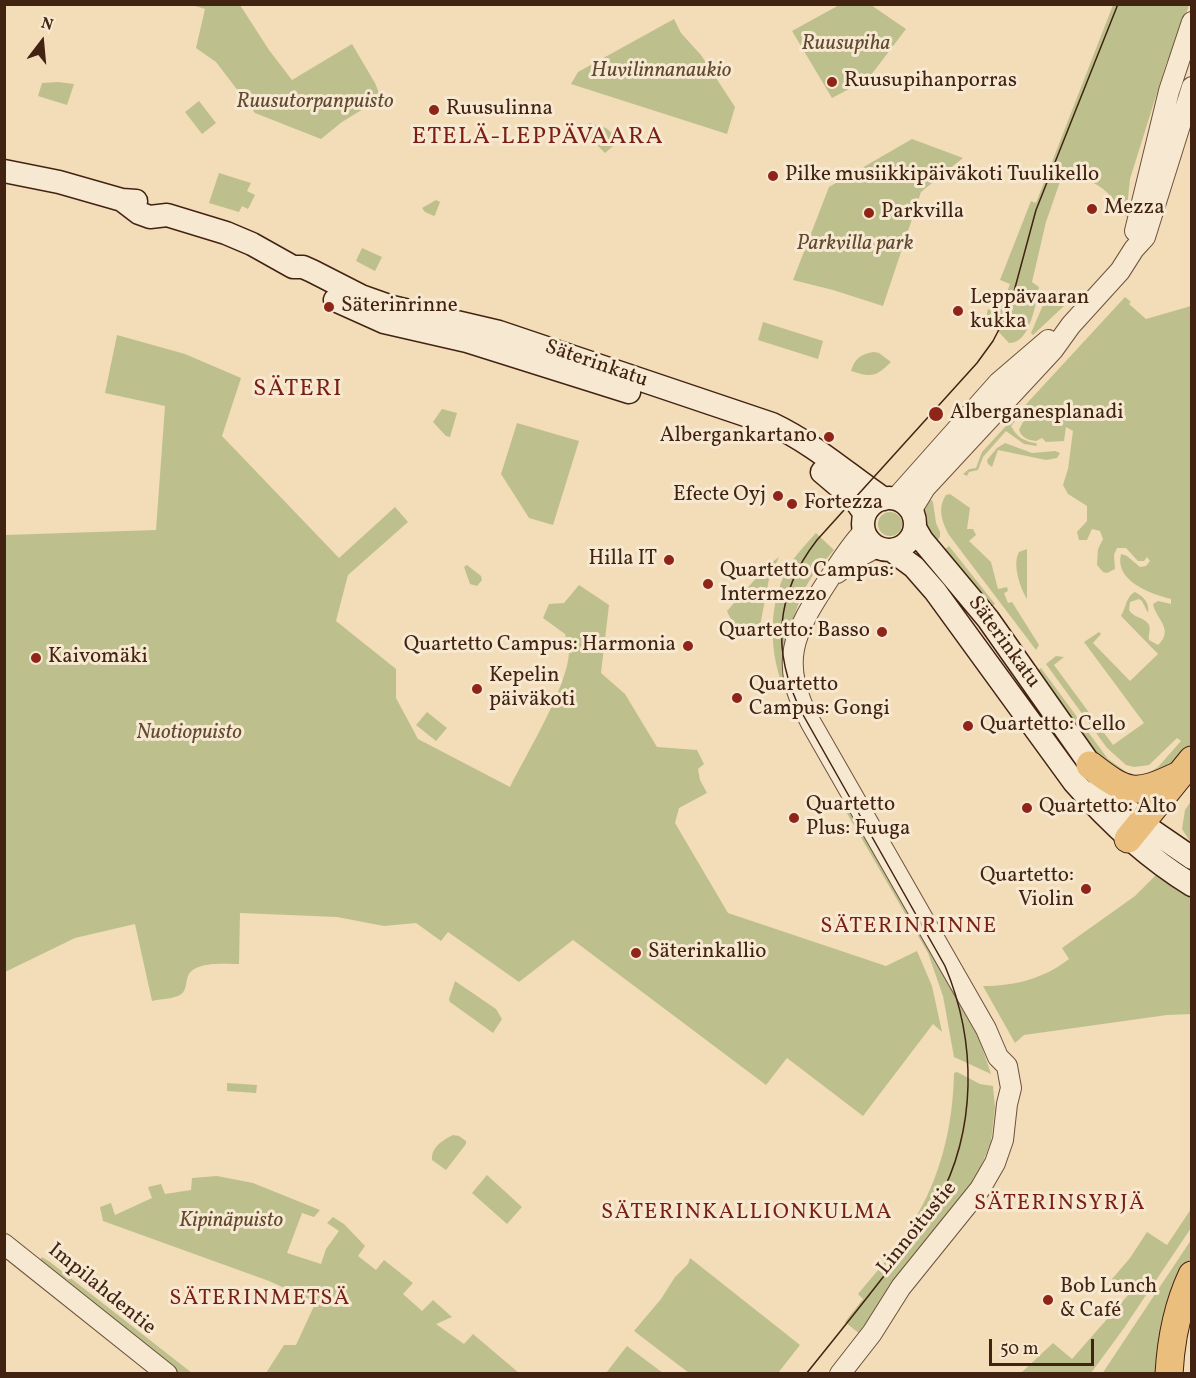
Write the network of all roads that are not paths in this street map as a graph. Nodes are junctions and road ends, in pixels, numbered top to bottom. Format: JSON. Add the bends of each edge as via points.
{"nodes":[{"id":1,"x":1191,"y":22,"type":"edge"},
{"id":2,"x":1191,"y":87,"type":"edge"},
{"id":3,"x":5,"y":172,"type":"edge"},
{"id":4,"x":1134,"y":249,"type":"junction"},
{"id":5,"x":293,"y":267,"type":"junction"},
{"id":6,"x":901,"y":509,"type":"junction"},
{"id":7,"x":875,"y":536,"type":"junction"},
{"id":8,"x":1090,"y":765,"type":"junction"},
{"id":9,"x":1187,"y":772,"type":"edge"},
{"id":10,"x":1141,"y":836,"type":"junction"},
{"id":11,"x":1191,"y":858,"type":"edge"},
{"id":12,"x":1191,"y":885,"type":"edge"},
{"id":13,"x":4,"y":1244,"type":"edge"},
{"id":14,"x":1191,"y":1275,"type":"edge"},
{"id":15,"x":1170,"y":1363,"type":"edge"},
{"id":16,"x":167,"y":1374,"type":"edge"},
{"id":17,"x":840,"y":1374,"type":"edge"}],
"edges":[{"from":1,"to":4,"type":"street","via":[[1162,117],[1136,225]]},
{"from":2,"to":4,"type":"street","via":[[1145,237]]},
{"from":3,"to":5,"type":"main road","name":"Säterinkatu","via":[[153,204],[167,215],[207,225]]},
{"from":4,"to":6,"type":"street","via":[[1120,272],[1053,350]]},
{"from":5,"to":6,"type":"main road","name":"Säterinkatu","via":[[303,267],[392,307],[499,332],[772,424],[819,450]]},
{"from":5,"to":7,"type":"main road","name":"Säterinkatu","via":[[305,284],[384,322],[467,341],[783,446],[808,460],[855,500]]},
{"from":6,"to":7,"type":"main road","via":[[873,504]]},
{"from":6,"to":7,"type":"main road","via":[[907,544]]},
{"from":6,"to":8,"type":"main road","name":"Säterinkatu","via":[[988,619]]},
{"from":7,"to":10,"type":"main road","name":"Säterinkatu","via":[[914,567],[935,591],[1074,782]]},
{"from":7,"to":17,"type":"street","name":"Linnoitustie","via":[[846,551],[796,635],[792,667],[796,692],[986,1029],[1006,1066],[1011,1088],[1003,1140],[990,1174],[901,1287]]},
{"from":8,"to":9,"type":"highway","via":[[1116,784],[1139,790]]},
{"from":8,"to":10,"type":"main road","name":"Säterinkatu"},
{"from":9,"to":10,"type":"highway"},
{"from":10,"to":11,"type":"main road","name":"Säterinkatu"},
{"from":10,"to":12,"type":"main road","name":"Säterinkatu","via":[[1164,867]]},
{"from":13,"to":16,"type":"street","name":"Impilahdentie"},
{"from":14,"to":15,"type":"highway","via":[[1175,1320]]}]}
